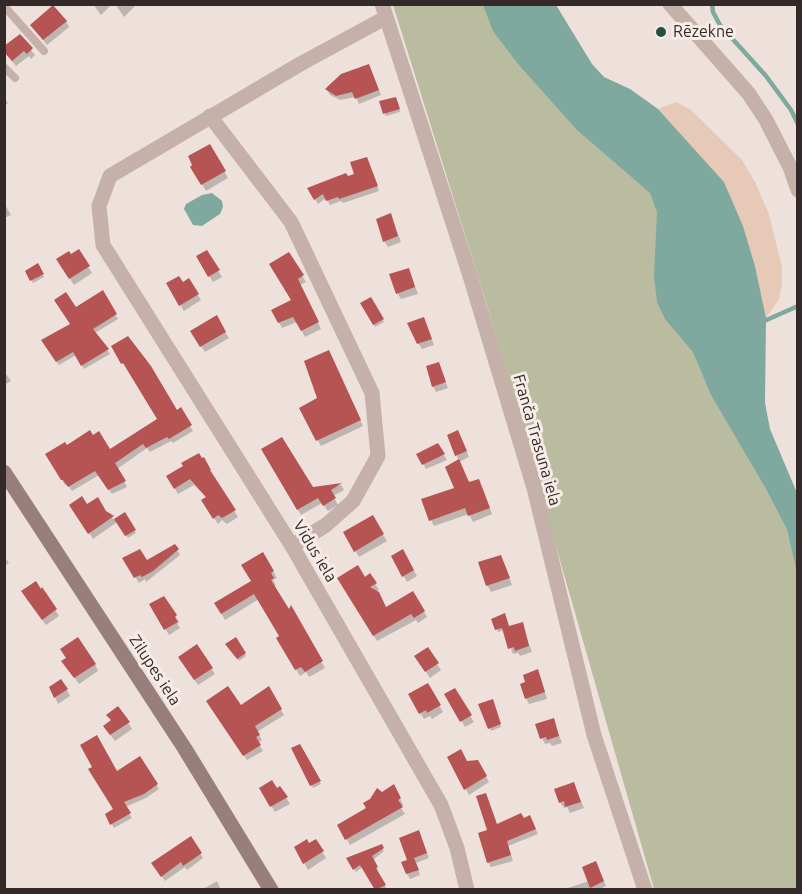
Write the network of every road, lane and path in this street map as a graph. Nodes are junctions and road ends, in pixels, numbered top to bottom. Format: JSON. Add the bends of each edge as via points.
{"nodes":[{"id":1,"x":670,"y":4,"type":"edge"},
{"id":2,"x":4,"y":6,"type":"edge"},
{"id":3,"x":383,"y":11,"type":"edge"},
{"id":4,"x":44,"y":51,"type":"dead end"},
{"id":5,"x":4,"y":67,"type":"edge"},
{"id":6,"x":15,"y":78,"type":"dead end"},
{"id":7,"x":210,"y":116,"type":"junction"},
{"id":8,"x":798,"y":190,"type":"edge"},
{"id":9,"x":4,"y":472,"type":"edge"},
{"id":10,"x":292,"y":546,"type":"junction"},
{"id":11,"x":271,"y":890,"type":"edge"},
{"id":12,"x":467,"y":890,"type":"edge"},
{"id":13,"x":645,"y":890,"type":"edge"}],
"edges":[{"from":1,"to":8,"type":"street","via":[[749,94],[766,120]]},
{"from":2,"to":4,"type":"lane"},
{"from":3,"to":7,"type":"street"},
{"from":3,"to":13,"type":"street","name":"Franča Trasuna iela","via":[[534,488],[594,735]]},
{"from":5,"to":6,"type":"lane"},
{"from":7,"to":10,"type":"street","via":[[291,222],[372,393],[378,456],[353,501],[326,525]]},
{"from":7,"to":10,"type":"street","name":"Vidus iela","via":[[110,176],[99,206],[103,245]]},
{"from":9,"to":11,"type":"main road","name":"Zilupes iela","via":[[185,749]]},
{"from":10,"to":12,"type":"street","name":"Vidus iela","via":[[441,805]]}]}
